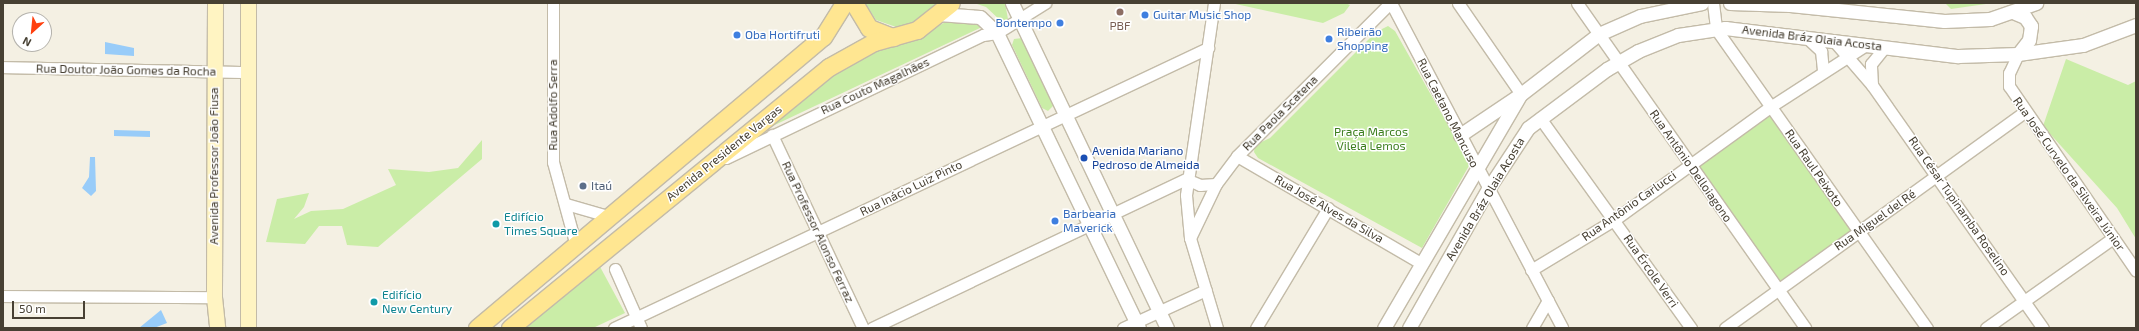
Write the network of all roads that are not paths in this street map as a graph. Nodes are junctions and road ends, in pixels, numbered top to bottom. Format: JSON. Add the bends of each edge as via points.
{"nodes":[{"id":1,"x":215,"y":3,"type":"edge"},
{"id":2,"x":248,"y":3,"type":"edge"},
{"id":3,"x":553,"y":3,"type":"edge"},
{"id":4,"x":844,"y":3,"type":"edge"},
{"id":5,"x":854,"y":3,"type":"edge"},
{"id":6,"x":951,"y":3,"type":"edge"},
{"id":7,"x":1012,"y":3,"type":"edge"},
{"id":8,"x":1046,"y":3,"type":"edge"},
{"id":9,"x":1214,"y":3,"type":"edge"},
{"id":10,"x":1390,"y":3,"type":"edge"},
{"id":11,"x":1458,"y":3,"type":"edge"},
{"id":12,"x":1578,"y":3,"type":"edge"},
{"id":13,"x":1702,"y":3,"type":"edge"},
{"id":14,"x":1712,"y":3,"type":"edge"},
{"id":15,"x":1730,"y":3,"type":"edge"},
{"id":16,"x":2036,"y":3,"type":"edge"},
{"id":17,"x":2015,"y":13,"type":"junction"},
{"id":18,"x":938,"y":14,"type":"junction"},
{"id":19,"x":1020,"y":21,"type":"junction"},
{"id":20,"x":2136,"y":25,"type":"edge"},
{"id":21,"x":1716,"y":29,"type":"junction"},
{"id":22,"x":997,"y":33,"type":"junction"},
{"id":23,"x":1599,"y":34,"type":"junction"},
{"id":24,"x":1802,"y":35,"type":"junction"},
{"id":25,"x":893,"y":37,"type":"junction"},
{"id":26,"x":1833,"y":40,"type":"junction"},
{"id":27,"x":1866,"y":44,"type":"junction"},
{"id":28,"x":1885,"y":47,"type":"junction"},
{"id":29,"x":1208,"y":48,"type":"junction"},
{"id":30,"x":2018,"y":54,"type":"junction"},
{"id":31,"x":1847,"y":56,"type":"junction"},
{"id":32,"x":1618,"y":63,"type":"junction"},
{"id":33,"x":3,"y":67,"type":"edge"},
{"id":34,"x":1823,"y":70,"type":"junction"},
{"id":35,"x":214,"y":72,"type":"junction"},
{"id":36,"x":248,"y":72,"type":"junction"},
{"id":37,"x":1872,"y":85,"type":"junction"},
{"id":38,"x":1521,"y":94,"type":"junction"},
{"id":39,"x":1770,"y":107,"type":"junction"},
{"id":40,"x":2025,"y":112,"type":"junction"},
{"id":41,"x":1065,"y":115,"type":"junction"},
{"id":42,"x":1540,"y":118,"type":"junction"},
{"id":43,"x":1042,"y":126,"type":"junction"},
{"id":44,"x":772,"y":135,"type":"junction"},
{"id":45,"x":1460,"y":135,"type":"junction"},
{"id":46,"x":1237,"y":156,"type":"junction"},
{"id":47,"x":1689,"y":164,"type":"junction"},
{"id":48,"x":1477,"y":168,"type":"junction"},
{"id":49,"x":704,"y":169,"type":"junction"},
{"id":50,"x":1938,"y":176,"type":"junction"},
{"id":51,"x":1186,"y":179,"type":"junction"},
{"id":52,"x":1216,"y":184,"type":"junction"},
{"id":53,"x":1488,"y":189,"type":"junction"},
{"id":54,"x":566,"y":204,"type":"junction"},
{"id":55,"x":1328,"y":208,"type":"junction"},
{"id":56,"x":1110,"y":213,"type":"junction"},
{"id":57,"x":611,"y":217,"type":"junction"},
{"id":58,"x":1614,"y":220,"type":"junction"},
{"id":59,"x":1089,"y":222,"type":"junction"},
{"id":60,"x":1859,"y":232,"type":"junction"},
{"id":61,"x":818,"y":233,"type":"junction"},
{"id":62,"x":1190,"y":238,"type":"junction"},
{"id":63,"x":2113,"y":238,"type":"junction"},
{"id":64,"x":576,"y":246,"type":"junction"},
{"id":65,"x":1421,"y":263,"type":"junction"},
{"id":66,"x":615,"y":269,"type":"dead end"},
{"id":67,"x":1531,"y":270,"type":"junction"},
{"id":68,"x":2136,"y":271,"type":"edge"},
{"id":69,"x":1206,"y":290,"type":"junction"},
{"id":70,"x":1778,"y":290,"type":"junction"},
{"id":71,"x":3,"y":296,"type":"edge"},
{"id":72,"x":214,"y":297,"type":"junction"},
{"id":73,"x":2025,"y":299,"type":"junction"},
{"id":74,"x":1548,"y":300,"type":"junction"},
{"id":75,"x":1159,"y":311,"type":"junction"},
{"id":76,"x":636,"y":318,"type":"junction"},
{"id":77,"x":1138,"y":325,"type":"edge"},
{"id":78,"x":217,"y":328,"type":"edge"},
{"id":79,"x":248,"y":328,"type":"edge"},
{"id":80,"x":477,"y":328,"type":"edge"},
{"id":81,"x":510,"y":328,"type":"edge"},
{"id":82,"x":614,"y":328,"type":"edge"},
{"id":83,"x":641,"y":328,"type":"edge"},
{"id":84,"x":863,"y":328,"type":"edge"},
{"id":85,"x":872,"y":328,"type":"edge"},
{"id":86,"x":1123,"y":328,"type":"edge"},
{"id":87,"x":1167,"y":328,"type":"edge"},
{"id":88,"x":1217,"y":328,"type":"edge"},
{"id":89,"x":1256,"y":328,"type":"edge"},
{"id":90,"x":1384,"y":328,"type":"edge"},
{"id":91,"x":1409,"y":328,"type":"edge"},
{"id":92,"x":1532,"y":328,"type":"edge"},
{"id":93,"x":1562,"y":328,"type":"edge"},
{"id":94,"x":1691,"y":328,"type":"edge"},
{"id":95,"x":1725,"y":328,"type":"edge"},
{"id":96,"x":1805,"y":328,"type":"edge"},
{"id":97,"x":1927,"y":328,"type":"edge"},
{"id":98,"x":1986,"y":328,"type":"edge"},
{"id":99,"x":2043,"y":328,"type":"edge"}],
"edges":[{"from":1,"to":35,"type":"main road","name":"Avenida Professor João Fiusa"},
{"from":2,"to":36,"type":"main road"},
{"from":3,"to":54,"type":"street","name":"Rua Adolfo Serra","via":[[553,162],[557,185]]},
{"from":4,"to":57,"type":"main road","name":"Avenida Presidente Vargas","via":[[823,37]]},
{"from":5,"to":25,"type":"main road","via":[[869,28]]},
{"from":6,"to":18,"type":"main road","name":"Avenida Presidente Vargas"},
{"from":7,"to":19,"type":"street"},
{"from":8,"to":19,"type":"street","name":"Rua Couto Magalhães"},
{"from":9,"to":29,"type":"street"},
{"from":10,"to":45,"type":"street","name":"Rua Caetano Mancuso"},
{"from":10,"to":46,"type":"street","name":"Rua Paola Scatena"},
{"from":11,"to":38,"type":"street"},
{"from":12,"to":23,"type":"street","name":"Rua Antônio Delloiagono"},
{"from":13,"to":23,"type":"street","name":"Avenida Bráz Olaia Acosta","via":[[1640,16]]},
{"from":14,"to":21,"type":"street","name":"Rua Raul Peixoto"},
{"from":15,"to":17,"type":"street","via":[[1790,5],[1944,21],[1990,19]]},
{"from":16,"to":17,"type":"street"},
{"from":17,"to":30,"type":"street","via":[[2026,17],[2031,26],[2029,40]]},
{"from":18,"to":22,"type":"street","via":[[980,17]]},
{"from":18,"to":25,"type":"main road","name":"Avenida Presidente Vargas","via":[[917,30]]},
{"from":19,"to":22,"type":"street","name":"Rua Couto Magalhães"},
{"from":19,"to":41,"type":"street"},
{"from":20,"to":30,"type":"street","name":"Avenida Bráz Olaia Acosta","via":[[2082,45]]},
{"from":21,"to":24,"type":"street","name":"Avenida Bráz Olaia Acosta","via":[[1756,29]]},
{"from":21,"to":32,"type":"street","name":"Avenida Bráz Olaia Acosta","via":[[1678,35]]},
{"from":21,"to":39,"type":"street","name":"Rua Raul Peixoto"},
{"from":22,"to":43,"type":"street"},
{"from":22,"to":44,"type":"street","name":"Rua Couto Magalhães","via":[[983,35]]},
{"from":23,"to":32,"type":"street","name":"Rua Antônio Delloiagono"},
{"from":23,"to":38,"type":"street","name":"Avenida Bráz Olaia Acosta"},
{"from":24,"to":26,"type":"street","name":"Avenida Bráz Olaia Acosta"},
{"from":24,"to":34,"type":"street","via":[[1818,46]]},
{"from":25,"to":49,"type":"main road","name":"Avenida Presidente Vargas","via":[[852,52],[829,67]]},
{"from":26,"to":27,"type":"street","name":"Avenida Bráz Olaia Acosta"},
{"from":26,"to":31,"type":"street","name":"Rua César Tupinamba Roselino"},
{"from":27,"to":28,"type":"street","name":"Avenida Bráz Olaia Acosta"},
{"from":27,"to":31,"type":"street","name":"Rua Antônio Carlucci"},
{"from":28,"to":30,"type":"street","name":"Avenida Bráz Olaia Acosta","via":[[1958,56]]},
{"from":28,"to":37,"type":"street","via":[[1871,64]]},
{"from":29,"to":41,"type":"street","name":"Rua Inácio Luiz Pinto"},
{"from":29,"to":51,"type":"street"},
{"from":30,"to":40,"type":"street","name":"Rua José Curvelo da Silveira Júnior","via":[[2008,80]]},
{"from":31,"to":34,"type":"street","name":"Rua Antônio Carlucci"},
{"from":31,"to":37,"type":"street","name":"Rua César Tupinamba Roselino"},
{"from":32,"to":42,"type":"street","name":"Avenida Bráz Olaia Acosta"},
{"from":32,"to":47,"type":"street","name":"Rua Antônio Delloiagono"},
{"from":33,"to":35,"type":"street","name":"Rua Doutor João Gomes da Rocha"},
{"from":34,"to":39,"type":"street","name":"Rua Antônio Carlucci"},
{"from":35,"to":36,"type":"street","name":"Rua Doutor João Gomes da Rocha"},
{"from":35,"to":72,"type":"main road","name":"Avenida Professor João Fiusa"},
{"from":36,"to":79,"type":"main road"},
{"from":37,"to":50,"type":"street","name":"Rua César Tupinamba Roselino"},
{"from":38,"to":45,"type":"street"},
{"from":38,"to":48,"type":"street","name":"Avenida Bráz Olaia Acosta"},
{"from":39,"to":47,"type":"street","name":"Rua Antônio Carlucci"},
{"from":39,"to":60,"type":"street","name":"Rua Raul Peixoto"},
{"from":40,"to":50,"type":"street","name":"Rua Miguel del Ré"},
{"from":40,"to":63,"type":"street","name":"Rua José Curvelo da Silveira Júnior"},
{"from":41,"to":43,"type":"street","name":"Rua Inácio Luiz Pinto"},
{"from":41,"to":56,"type":"street"},
{"from":42,"to":53,"type":"street","name":"Avenida Bráz Olaia Acosta","via":[[1518,141]]},
{"from":42,"to":58,"type":"street","name":"Rua Ércole Verri"},
{"from":43,"to":59,"type":"street"},
{"from":43,"to":61,"type":"street","name":"Rua Inácio Luiz Pinto"},
{"from":44,"to":49,"type":"street","name":"Rua Couto Magalhães"},
{"from":44,"to":61,"type":"street","name":"Rua Professor Alonso Ferraz"},
{"from":45,"to":48,"type":"street","name":"Rua Caetano Mancuso"},
{"from":46,"to":52,"type":"street","name":"Rua Paola Scatena"},
{"from":46,"to":55,"type":"street","name":"Rua José Alves da Silva"},
{"from":47,"to":58,"type":"street","name":"Rua Antônio Carlucci"},
{"from":47,"to":70,"type":"street","name":"Rua Antônio Delloiagono"},
{"from":48,"to":53,"type":"street","name":"Rua Caetano Mancuso"},
{"from":48,"to":65,"type":"street","name":"Avenida Bráz Olaia Acosta"},
{"from":49,"to":81,"type":"main road","name":"Avenida Presidente Vargas"},
{"from":50,"to":60,"type":"street","name":"Rua Miguel del Ré"},
{"from":50,"to":73,"type":"street","name":"Rua César Tupinamba Roselino"},
{"from":51,"to":52,"type":"street","via":[[1200,185]]},
{"from":51,"to":56,"type":"street"},
{"from":51,"to":62,"type":"street"},
{"from":52,"to":62,"type":"street","name":"Rua Paola Scatena"},
{"from":53,"to":67,"type":"street","name":"Rua Caetano Mancuso"},
{"from":53,"to":91,"type":"street","name":"Avenida Bráz Olaia Acosta"},
{"from":54,"to":57,"type":"street"},
{"from":54,"to":64,"type":"street","name":"Rua Adolfo Serra"},
{"from":55,"to":65,"type":"street","name":"Rua José Alves da Silva"},
{"from":55,"to":89,"type":"street"},
{"from":56,"to":59,"type":"street"},
{"from":56,"to":75,"type":"street"},
{"from":57,"to":64,"type":"main road","name":"Avenida Presidente Vargas"},
{"from":58,"to":67,"type":"street","name":"Rua Antônio Carlucci"},
{"from":58,"to":94,"type":"street","name":"Rua Ércole Verri"},
{"from":59,"to":77,"type":"street"},
{"from":59,"to":85,"type":"street"},
{"from":60,"to":70,"type":"street","name":"Rua Miguel del Ré"},
{"from":60,"to":97,"type":"street","name":"Rua Raul Peixoto"},
{"from":61,"to":76,"type":"street","name":"Rua Inácio Luiz Pinto"},
{"from":61,"to":84,"type":"street","name":"Rua Professor Alonso Ferraz"},
{"from":62,"to":69,"type":"street"},
{"from":63,"to":68,"type":"street","name":"Rua José Curvelo da Silveira Júnior"},
{"from":63,"to":73,"type":"street"},
{"from":64,"to":80,"type":"main road","name":"Avenida Presidente Vargas"},
{"from":65,"to":90,"type":"street","name":"Avenida Bráz Olaia Acosta"},
{"from":66,"to":76,"type":"street"},
{"from":67,"to":74,"type":"street","name":"Rua Caetano Mancuso"},
{"from":69,"to":75,"type":"street"},
{"from":69,"to":88,"type":"street"},
{"from":70,"to":95,"type":"street","name":"Rua Miguel del Ré"},
{"from":70,"to":96,"type":"street","name":"Rua Antônio Delloiagono"},
{"from":71,"to":72,"type":"street"},
{"from":72,"to":78,"type":"main road","name":"Avenida Professor João Fiusa"},
{"from":73,"to":98,"type":"street"},
{"from":73,"to":99,"type":"street","name":"Rua César Tupinamba Roselino"},
{"from":74,"to":92,"type":"street"},
{"from":74,"to":93,"type":"street","name":"Rua Caetano Mancuso"},
{"from":75,"to":77,"type":"street"},
{"from":75,"to":87,"type":"street"},
{"from":76,"to":82,"type":"street","name":"Rua Inácio Luiz Pinto"},
{"from":76,"to":83,"type":"street"},
{"from":77,"to":86,"type":"street"}]}
